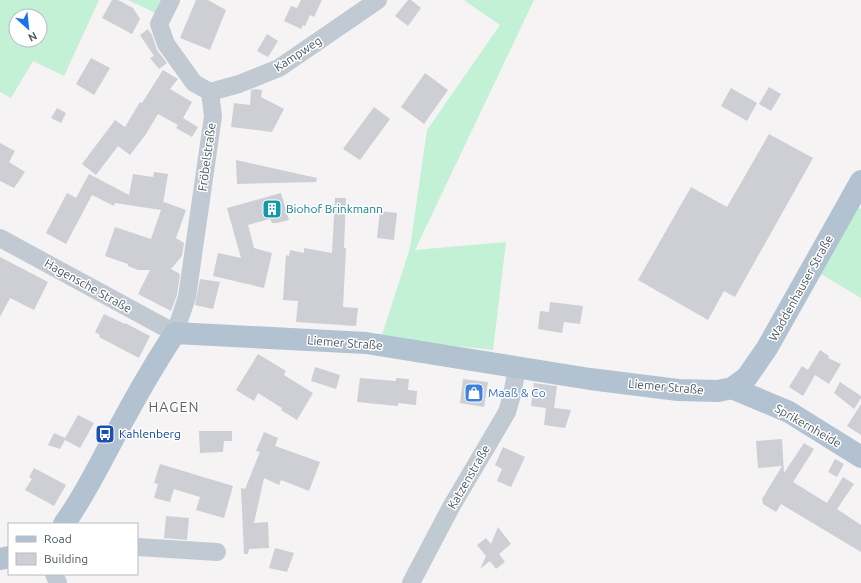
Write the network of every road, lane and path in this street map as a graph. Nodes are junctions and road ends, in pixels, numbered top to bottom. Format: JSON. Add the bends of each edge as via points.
{"nodes":[{"id":1,"x":172,"y":0,"type":"edge"},
{"id":2,"x":378,"y":0,"type":"edge"},
{"id":3,"x":210,"y":92,"type":"junction"},
{"id":4,"x":861,"y":181,"type":"edge"},
{"id":5,"x":0,"y":238,"type":"edge"},
{"id":6,"x":175,"y":334,"type":"junction"},
{"id":7,"x":517,"y":368,"type":"junction"},
{"id":8,"x":732,"y":388,"type":"junction"},
{"id":9,"x":861,"y":457,"type":"edge"},
{"id":10,"x":65,"y":523,"type":"edge"},
{"id":11,"x":138,"y":547,"type":"edge"},
{"id":12,"x":217,"y":552,"type":"dead end"},
{"id":13,"x":411,"y":583,"type":"edge"}],
"edges":[{"from":1,"to":3,"type":"street","via":[[159,24],[166,44],[194,83]]},
{"from":2,"to":3,"type":"street","name":"Kampweg","via":[[279,68]]},
{"from":3,"to":6,"type":"street","name":"Fröbelstraße","via":[[213,116],[188,297]]},
{"from":4,"to":8,"type":"main road","name":"Waddenhauser Straße","via":[[767,348],[747,377]]},
{"from":5,"to":6,"type":"street","name":"Hagensche Straße"},
{"from":6,"to":7,"type":"main road","name":"Liemer Straße","via":[[366,343]]},
{"from":6,"to":10,"type":"main road","via":[[163,350],[76,508]]},
{"from":7,"to":8,"type":"main road","name":"Liemer Straße","via":[[678,390],[718,391]]},
{"from":7,"to":13,"type":"street","name":"Katzenstraße","via":[[507,412]]},
{"from":8,"to":9,"type":"main road","name":"Sprikernheide","via":[[789,412]]},
{"from":11,"to":12,"type":"street"}]}
